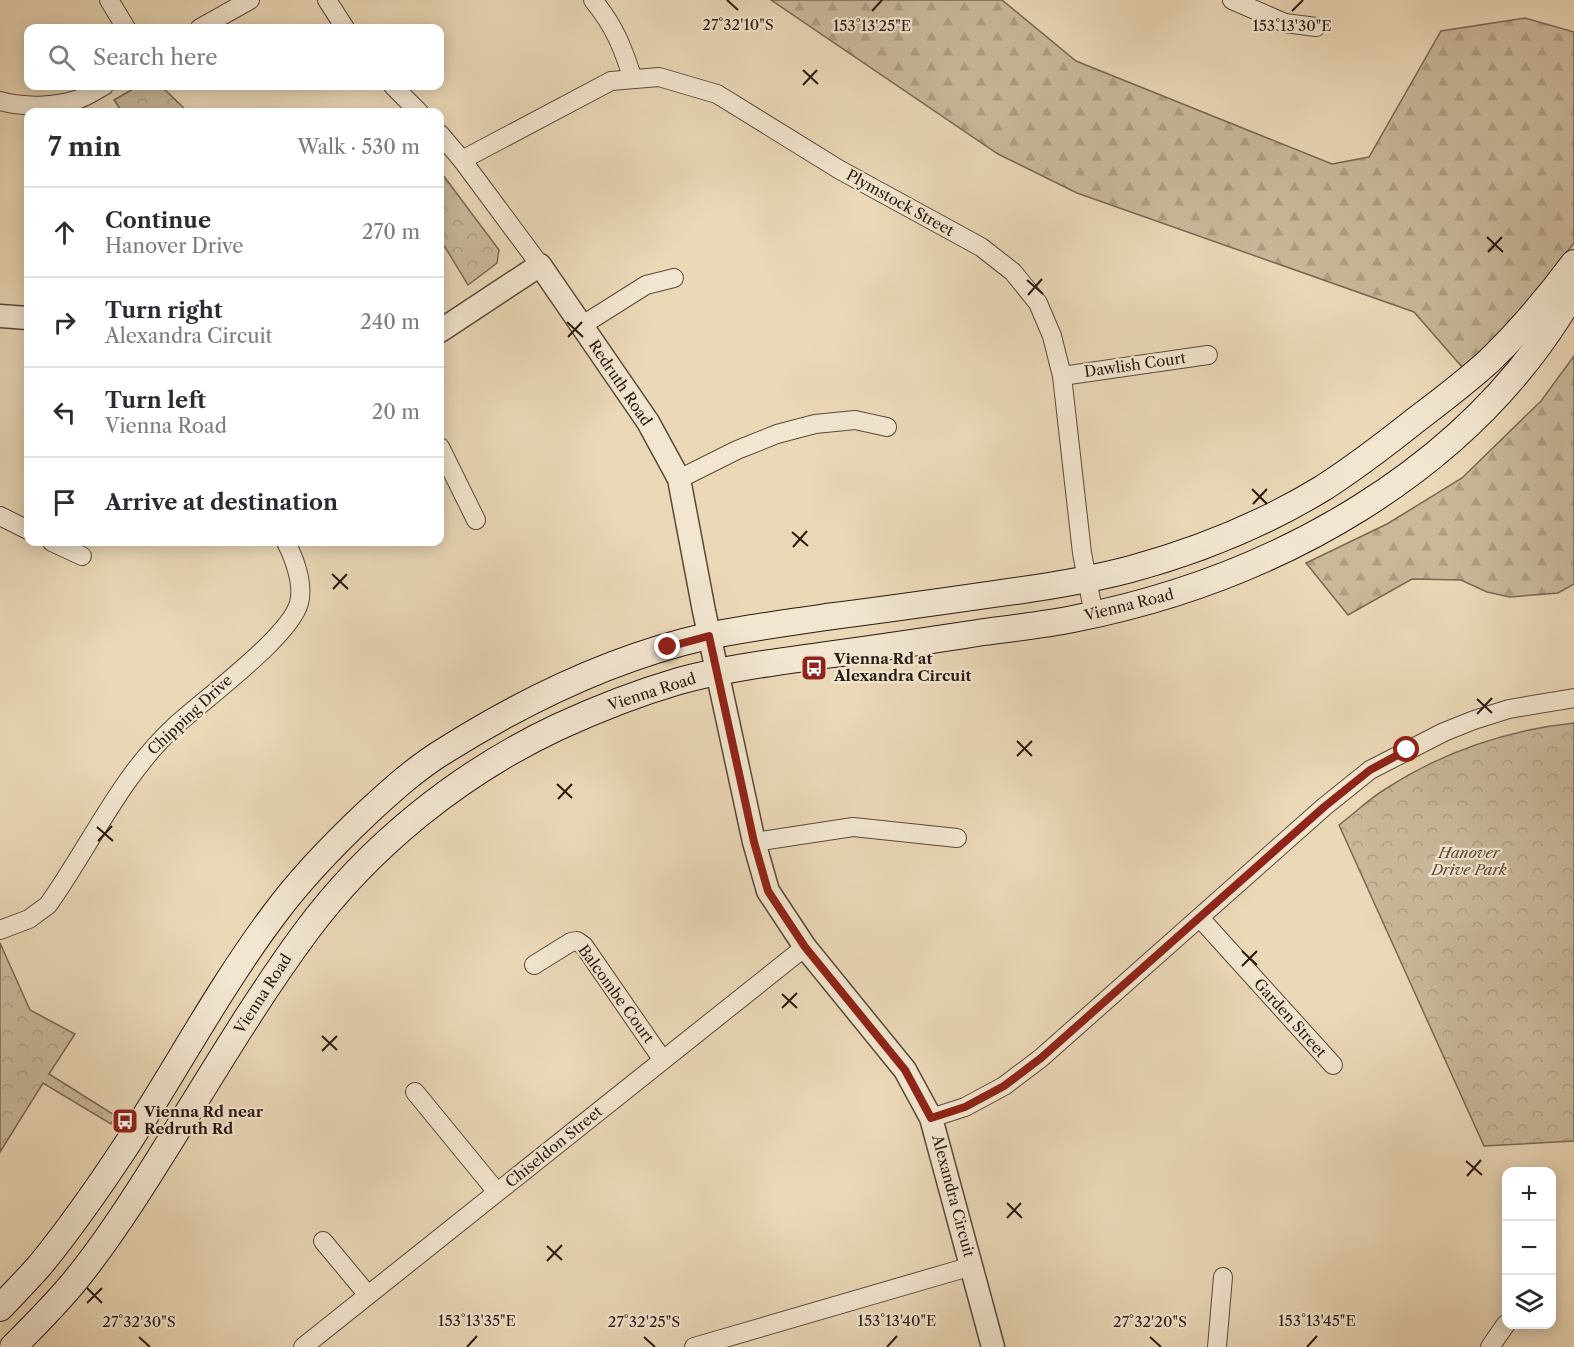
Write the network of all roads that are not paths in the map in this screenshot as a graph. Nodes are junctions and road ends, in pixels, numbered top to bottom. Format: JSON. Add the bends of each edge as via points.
{"nodes":[{"id":1,"x":109,"y":0,"type":"edge"},
{"id":2,"x":250,"y":0,"type":"edge"},
{"id":3,"x":327,"y":0,"type":"edge"},
{"id":4,"x":593,"y":0,"type":"edge"},
{"id":5,"x":1232,"y":0,"type":"edge"},
{"id":6,"x":124,"y":24,"type":"edge"},
{"id":7,"x":207,"y":24,"type":"edge"},
{"id":8,"x":342,"y":24,"type":"edge"},
{"id":9,"x":1316,"y":27,"type":"dead end"},
{"id":10,"x":633,"y":79,"type":"junction"},
{"id":11,"x":96,"y":90,"type":"edge"},
{"id":12,"x":397,"y":90,"type":"edge"},
{"id":13,"x":0,"y":101,"type":"edge"},
{"id":14,"x":415,"y":108,"type":"edge"},
{"id":15,"x":444,"y":139,"type":"edge"},
{"id":16,"x":462,"y":160,"type":"junction"},
{"id":17,"x":1574,"y":263,"type":"edge"},
{"id":18,"x":540,"y":265,"type":"junction"},
{"id":19,"x":674,"y":278,"type":"dead end"},
{"id":20,"x":1574,"y":291,"type":"edge"},
{"id":21,"x":0,"y":316,"type":"edge"},
{"id":22,"x":24,"y":318,"type":"edge"},
{"id":23,"x":581,"y":326,"type":"junction"},
{"id":24,"x":444,"y":328,"type":"edge"},
{"id":25,"x":1208,"y":355,"type":"dead end"},
{"id":26,"x":1062,"y":375,"type":"junction"},
{"id":27,"x":887,"y":427,"type":"dead end"},
{"id":28,"x":444,"y":455,"type":"edge"},
{"id":29,"x":679,"y":479,"type":"junction"},
{"id":30,"x":0,"y":516,"type":"edge"},
{"id":31,"x":476,"y":520,"type":"dead end"},
{"id":32,"x":24,"y":528,"type":"edge"},
{"id":33,"x":61,"y":546,"type":"edge"},
{"id":34,"x":288,"y":546,"type":"edge"},
{"id":35,"x":82,"y":556,"type":"dead end"},
{"id":36,"x":1088,"y":579,"type":"junction"},
{"id":37,"x":1094,"y":615,"type":"junction"},
{"id":38,"x":709,"y":636,"type":"junction"},
{"id":39,"x":717,"y":672,"type":"junction"},
{"id":40,"x":1574,"y":698,"type":"edge"},
{"id":41,"x":957,"y":838,"type":"dead end"},
{"id":42,"x":754,"y":842,"type":"junction"},
{"id":43,"x":1200,"y":918,"type":"junction"},
{"id":44,"x":0,"y":930,"type":"edge"},
{"id":45,"x":805,"y":947,"type":"junction"},
{"id":46,"x":534,"y":965,"type":"dead end"},
{"id":47,"x":662,"y":1059,"type":"junction"},
{"id":48,"x":1333,"y":1065,"type":"dead end"},
{"id":49,"x":415,"y":1092,"type":"dead end"},
{"id":50,"x":931,"y":1118,"type":"junction"},
{"id":51,"x":497,"y":1192,"type":"junction"},
{"id":52,"x":323,"y":1241,"type":"dead end"},
{"id":53,"x":972,"y":1266,"type":"junction"},
{"id":54,"x":1223,"y":1277,"type":"dead end"},
{"id":55,"x":368,"y":1295,"type":"junction"},
{"id":56,"x":0,"y":1308,"type":"edge"},
{"id":57,"x":1503,"y":1329,"type":"edge"},
{"id":58,"x":724,"y":1342,"type":"edge"},
{"id":59,"x":13,"y":1347,"type":"edge"},
{"id":60,"x":303,"y":1347,"type":"edge"},
{"id":61,"x":694,"y":1347,"type":"edge"},
{"id":62,"x":993,"y":1347,"type":"edge"},
{"id":63,"x":1217,"y":1347,"type":"edge"},
{"id":64,"x":1490,"y":1347,"type":"edge"}],
"edges":[{"from":1,"to":6,"type":"street"},
{"from":2,"to":7,"type":"street"},
{"from":3,"to":8,"type":"street"},
{"from":4,"to":10,"type":"street","via":[[620,39]]},
{"from":5,"to":9,"type":"street","via":[[1285,23]]},
{"from":10,"to":16,"type":"street","name":"Plymstock Street","via":[[611,81]]},
{"from":10,"to":26,"type":"street","name":"Plymstock Street","via":[[659,77],[717,94],[840,170],[981,247],[1013,273],[1038,303]]},
{"from":11,"to":13,"type":"street","via":[[79,99],[46,105]]},
{"from":12,"to":14,"type":"street"},
{"from":15,"to":16,"type":"street","name":"Redruth Road"},
{"from":16,"to":18,"type":"street","name":"Redruth Road"},
{"from":17,"to":36,"type":"main road","via":[[1544,302],[1486,363],[1320,489],[1236,532],[1182,554]]},
{"from":18,"to":23,"type":"street","name":"Redruth Road"},
{"from":18,"to":24,"type":"street"},
{"from":19,"to":23,"type":"street","via":[[646,285]]},
{"from":20,"to":37,"type":"main road","name":"Vienna Road","via":[[1541,342],[1501,391],[1453,438],[1391,487],[1303,541],[1258,562],[1159,599]]},
{"from":21,"to":22,"type":"street"},
{"from":23,"to":29,"type":"street","name":"Redruth Road","via":[[648,422]]},
{"from":25,"to":26,"type":"street","name":"Dawlish Court"},
{"from":26,"to":36,"type":"street","name":"Plymstock Street"},
{"from":27,"to":29,"type":"street","via":[[855,420],[815,424],[737,450]]},
{"from":28,"to":31,"type":"street"},
{"from":29,"to":38,"type":"street","name":"Redruth Road"},
{"from":30,"to":32,"type":"street"},
{"from":33,"to":35,"type":"street"},
{"from":34,"to":44,"type":"street","name":"Chipping Drive","via":[[298,572],[299,603],[286,627],[148,754],[48,905],[29,919]]},
{"from":36,"to":37,"type":"street","name":"Plymstock Street"},
{"from":36,"to":38,"type":"main road"},
{"from":37,"to":39,"type":"main road","name":"Vienna Road"},
{"from":38,"to":39,"type":"street","name":"Alexandra Circuit"},
{"from":38,"to":56,"type":"main road","via":[[605,667],[497,719],[440,753],[356,823],[274,914],[85,1206]]},
{"from":39,"to":42,"type":"street","name":"Alexandra Circuit"},
{"from":39,"to":59,"type":"main road","name":"Vienna Road","via":[[649,691],[557,728],[465,781],[387,842],[308,929],[115,1228],[74,1282]]},
{"from":40,"to":43,"type":"street","via":[[1474,720],[1370,770]]},
{"from":41,"to":42,"type":"street","via":[[853,827]]},
{"from":42,"to":45,"type":"street","name":"Alexandra Circuit","via":[[768,891]]},
{"from":43,"to":48,"type":"street","name":"Garden Street"},
{"from":43,"to":50,"type":"street","via":[[1004,1086],[965,1107]]},
{"from":45,"to":47,"type":"street","name":"Chiseldon Street"},
{"from":45,"to":50,"type":"street","name":"Alexandra Circuit","via":[[905,1070]]},
{"from":46,"to":47,"type":"street","name":"Balcombe Court","via":[[571,942],[584,946]]},
{"from":47,"to":51,"type":"street","name":"Chiseldon Street"},
{"from":49,"to":51,"type":"street"},
{"from":50,"to":53,"type":"street","name":"Alexandra Circuit"},
{"from":51,"to":55,"type":"street","name":"Chiseldon Street"},
{"from":52,"to":55,"type":"street"},
{"from":53,"to":58,"type":"street"},
{"from":53,"to":62,"type":"street","name":"Alexandra Circuit"},
{"from":54,"to":63,"type":"street"},
{"from":55,"to":60,"type":"street","name":"Chiseldon Street"},
{"from":57,"to":64,"type":"street"},
{"from":58,"to":61,"type":"street"}]}
